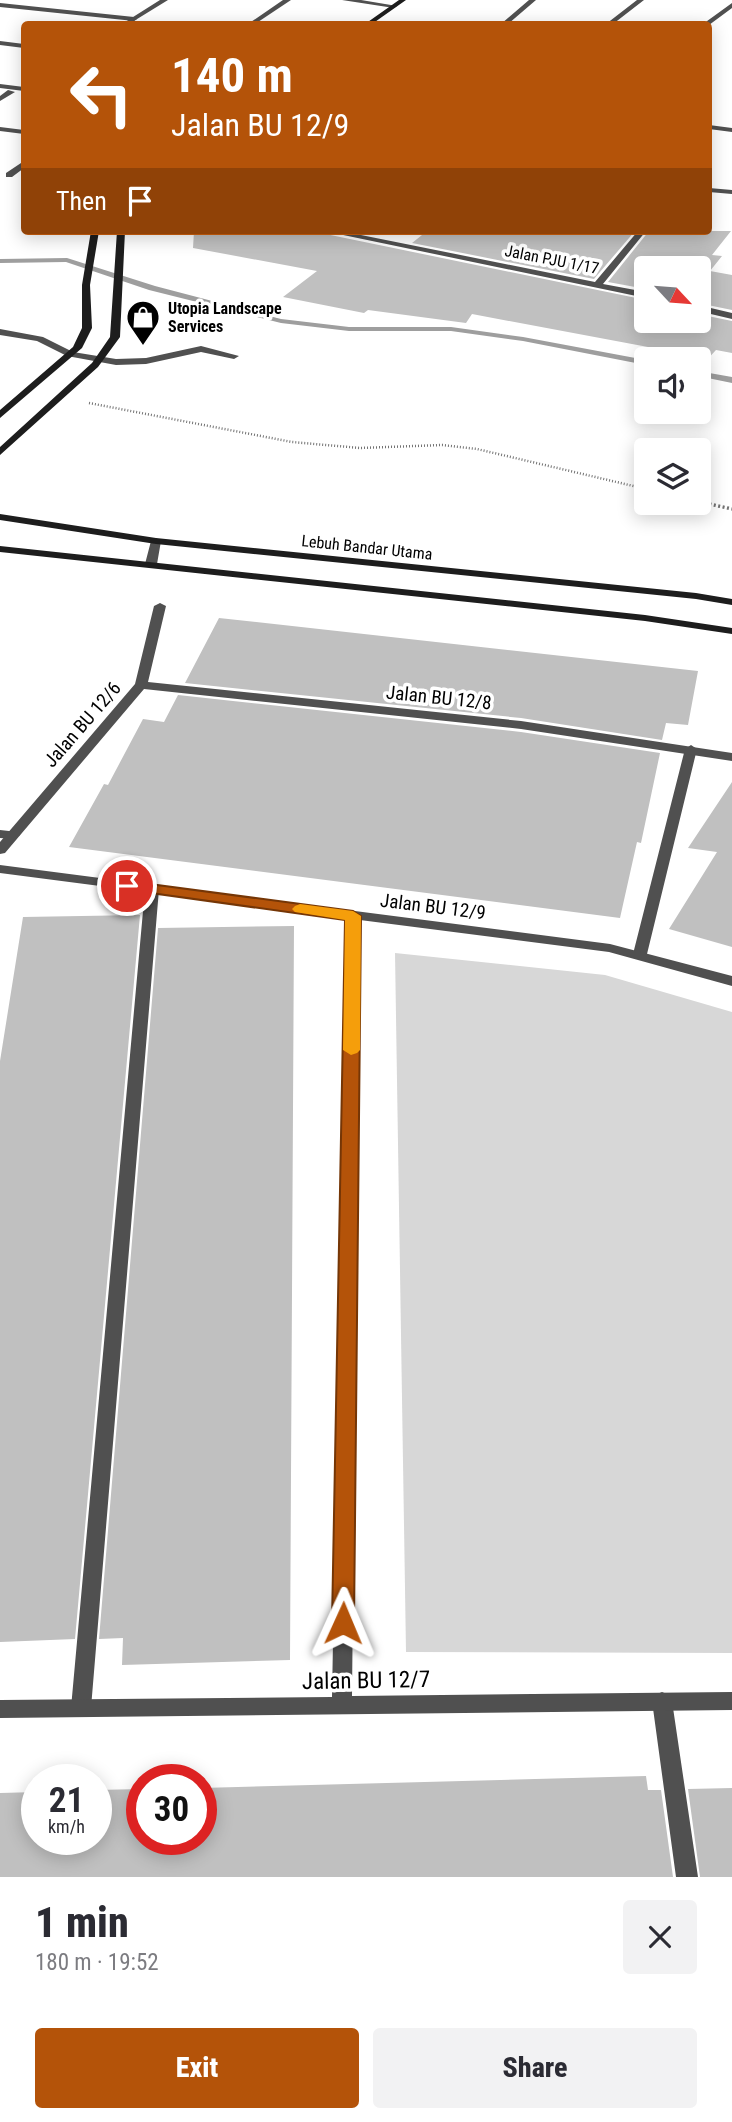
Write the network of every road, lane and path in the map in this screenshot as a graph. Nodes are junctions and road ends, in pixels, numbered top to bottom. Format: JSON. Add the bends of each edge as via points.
{"nodes":[{"id":1,"x":165,"y":0,"type":"edge"},
{"id":2,"x":288,"y":0,"type":"edge"},
{"id":3,"x":345,"y":0,"type":"edge"},
{"id":4,"x":403,"y":0,"type":"edge"},
{"id":5,"x":533,"y":0,"type":"edge"},
{"id":6,"x":641,"y":0,"type":"edge"},
{"id":7,"x":0,"y":5,"type":"edge"},
{"id":8,"x":732,"y":5,"type":"edge"},
{"id":9,"x":394,"y":6,"type":"junction"},
{"id":10,"x":134,"y":19,"type":"junction"},
{"id":11,"x":130,"y":21,"type":"edge"},
{"id":12,"x":256,"y":21,"type":"edge"},
{"id":13,"x":372,"y":21,"type":"edge"},
{"id":14,"x":508,"y":21,"type":"edge"},
{"id":15,"x":613,"y":21,"type":"edge"},
{"id":16,"x":710,"y":21,"type":"edge"},
{"id":17,"x":0,"y":43,"type":"edge"},
{"id":18,"x":21,"y":46,"type":"edge"},
{"id":19,"x":0,"y":86,"type":"edge"},
{"id":20,"x":21,"y":89,"type":"edge"},
{"id":21,"x":11,"y":92,"type":"dead end"},
{"id":22,"x":0,"y":99,"type":"edge"},
{"id":23,"x":712,"y":127,"type":"edge"},
{"id":24,"x":0,"y":128,"type":"edge"},
{"id":25,"x":732,"y":130,"type":"edge"},
{"id":26,"x":21,"y":132,"type":"edge"},
{"id":27,"x":21,"y":167,"type":"edge"},
{"id":28,"x":9,"y":176,"type":"dead end"},
{"id":29,"x":712,"y":190,"type":"edge"},
{"id":30,"x":732,"y":192,"type":"edge"},
{"id":31,"x":95,"y":235,"type":"edge"},
{"id":32,"x":121,"y":235,"type":"edge"},
{"id":33,"x":348,"y":235,"type":"edge"},
{"id":34,"x":639,"y":235,"type":"edge"},
{"id":35,"x":598,"y":284,"type":"junction"},
{"id":36,"x":634,"y":293,"type":"edge"},
{"id":37,"x":711,"y":311,"type":"edge"},
{"id":38,"x":732,"y":316,"type":"edge"},
{"id":39,"x":0,"y":332,"type":"edge"},
{"id":40,"x":70,"y":354,"type":"junction"},
{"id":41,"x":234,"y":356,"type":"dead end"},
{"id":42,"x":99,"y":358,"type":"junction"},
{"id":43,"x":43,"y":394,"type":"junction"},
{"id":44,"x":0,"y":415,"type":"edge"},
{"id":45,"x":0,"y":452,"type":"edge"},
{"id":46,"x":634,"y":486,"type":"edge"},
{"id":47,"x":711,"y":504,"type":"edge"},
{"id":48,"x":732,"y":509,"type":"edge"},
{"id":49,"x":0,"y":517,"type":"edge"},
{"id":50,"x":156,"y":541,"type":"junction"},
{"id":51,"x":0,"y":549,"type":"edge"},
{"id":52,"x":151,"y":564,"type":"junction"},
{"id":53,"x":732,"y":602,"type":"edge"},
{"id":54,"x":160,"y":606,"type":"dead end"},
{"id":55,"x":732,"y":631,"type":"edge"},
{"id":56,"x":141,"y":685,"type":"junction"},
{"id":57,"x":691,"y":748,"type":"junction"},
{"id":58,"x":732,"y":757,"type":"edge"},
{"id":59,"x":6,"y":834,"type":"edge"},
{"id":60,"x":0,"y":850,"type":"edge"},
{"id":61,"x":0,"y":869,"type":"edge"},
{"id":62,"x":152,"y":889,"type":"junction"},
{"id":63,"x":353,"y":916,"type":"junction"},
{"id":64,"x":640,"y":954,"type":"junction"},
{"id":65,"x":732,"y":981,"type":"edge"},
{"id":66,"x":662,"y":1701,"type":"junction"},
{"id":67,"x":732,"y":1701,"type":"edge"},
{"id":68,"x":342,"y":1705,"type":"junction"},
{"id":69,"x":80,"y":1707,"type":"junction"},
{"id":70,"x":0,"y":1709,"type":"edge"},
{"id":71,"x":687,"y":1877,"type":"edge"}],
"edges":[{"from":1,"to":10,"type":"street"},
{"from":2,"to":12,"type":"street"},
{"from":3,"to":9,"type":"street"},
{"from":4,"to":9,"type":"main road"},
{"from":5,"to":14,"type":"street"},
{"from":6,"to":15,"type":"street"},
{"from":7,"to":10,"type":"street"},
{"from":8,"to":16,"type":"street"},
{"from":9,"to":13,"type":"main road"},
{"from":10,"to":11,"type":"street"},
{"from":17,"to":18,"type":"street"},
{"from":19,"to":20,"type":"street"},
{"from":21,"to":22,"type":"street"},
{"from":23,"to":25,"type":"street"},
{"from":24,"to":26,"type":"street"},
{"from":27,"to":28,"type":"street"},
{"from":29,"to":30,"type":"street"},
{"from":31,"to":32,"type":"main road"},
{"from":31,"to":40,"type":"main road","via":[[86,285],[87,328]]},
{"from":32,"to":42,"type":"main road","via":[[115,337]]},
{"from":33,"to":35,"type":"street","name":"Jalan PJU 1/17"},
{"from":34,"to":35,"type":"street"},
{"from":35,"to":36,"type":"street","name":"Jalan PJU 1/17"},
{"from":37,"to":38,"type":"street"},
{"from":39,"to":40,"type":"street","via":[[40,339]]},
{"from":40,"to":42,"type":"street"},
{"from":40,"to":43,"type":"main road"},
{"from":41,"to":42,"type":"street","via":[[201,349],[131,363]]},
{"from":42,"to":43,"type":"main road"},
{"from":43,"to":44,"type":"main road"},
{"from":43,"to":45,"type":"main road"},
{"from":43,"to":46,"type":"path","via":[[292,442],[477,449]]},
{"from":47,"to":48,"type":"path"},
{"from":49,"to":50,"type":"main road","name":"Lebuh Bandar Utama"},
{"from":50,"to":52,"type":"street"},
{"from":50,"to":53,"type":"main road","name":"Lebuh Bandar Utama"},
{"from":51,"to":52,"type":"main road"},
{"from":52,"to":55,"type":"main road"},
{"from":54,"to":56,"type":"street","name":"Jalan BU 12/6"},
{"from":56,"to":57,"type":"street","name":"Jalan BU 12/8"},
{"from":56,"to":59,"type":"street","name":"Jalan BU 12/6"},
{"from":57,"to":58,"type":"street","name":"Jalan BU 12/8"},
{"from":57,"to":64,"type":"street"},
{"from":59,"to":60,"type":"street","name":"Jalan BU 12/6"},
{"from":61,"to":62,"type":"street","name":"Jalan BU 12/9"},
{"from":62,"to":63,"type":"street","name":"Jalan BU 12/9"},
{"from":62,"to":69,"type":"street"},
{"from":63,"to":64,"type":"street","name":"Jalan BU 12/9"},
{"from":63,"to":68,"type":"street"},
{"from":64,"to":65,"type":"street","name":"Jalan BU 12/9"},
{"from":66,"to":67,"type":"street","name":"Jalan BU 12/7"},
{"from":66,"to":68,"type":"street","name":"Jalan BU 12/7"},
{"from":66,"to":71,"type":"street"},
{"from":68,"to":69,"type":"street","name":"Jalan BU 12/7"},
{"from":69,"to":70,"type":"street","name":"Jalan BU 12/7"}]}
